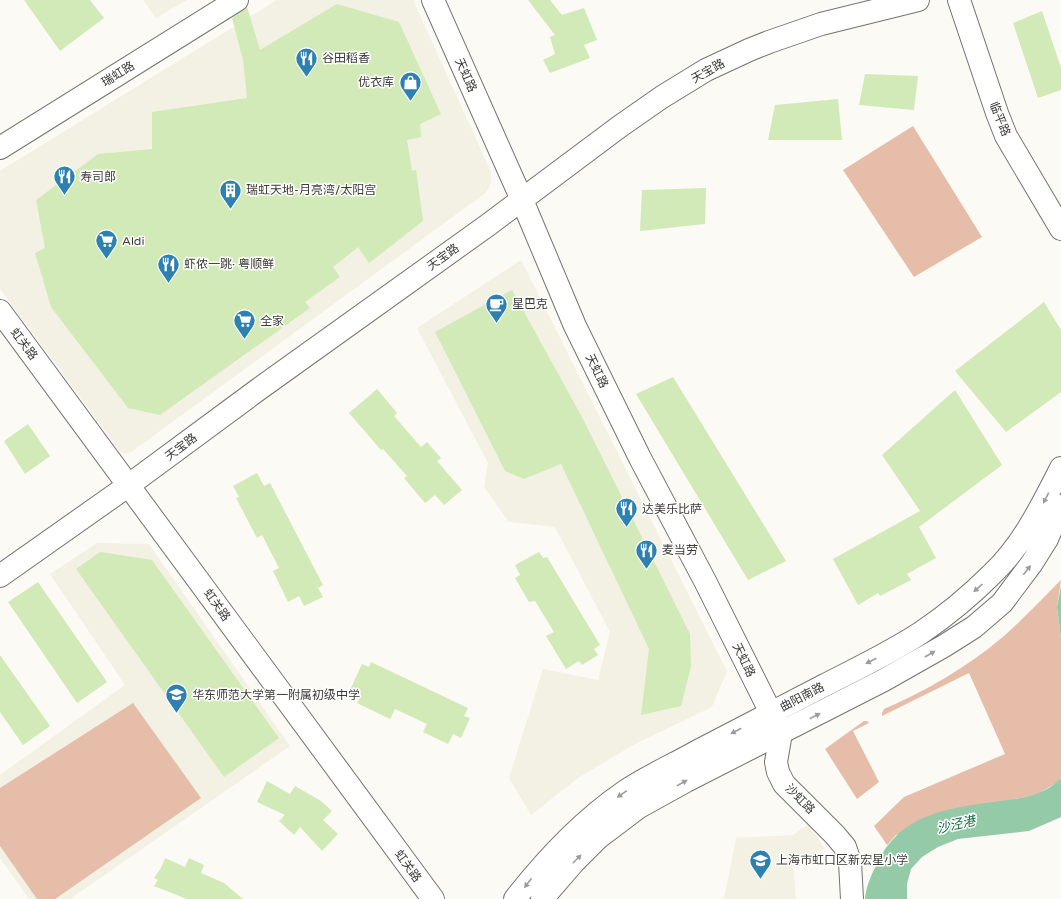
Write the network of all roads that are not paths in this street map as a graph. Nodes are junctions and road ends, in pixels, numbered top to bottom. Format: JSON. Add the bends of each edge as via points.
{"nodes":[{"id":1,"x":237,"y":0,"type":"edge"},
{"id":2,"x":433,"y":0,"type":"edge"},
{"id":3,"x":918,"y":0,"type":"edge"},
{"id":4,"x":960,"y":0,"type":"edge"},
{"id":5,"x":0,"y":148,"type":"edge"},
{"id":6,"x":522,"y":200,"type":"junction"},
{"id":7,"x":1061,"y":229,"type":"edge"},
{"id":8,"x":0,"y":311,"type":"edge"},
{"id":9,"x":1061,"y":468,"type":"edge"},
{"id":10,"x":129,"y":485,"type":"junction"},
{"id":11,"x":1061,"y":506,"type":"edge"},
{"id":12,"x":0,"y":576,"type":"edge"},
{"id":13,"x":770,"y":713,"type":"junction"},
{"id":14,"x":781,"y":734,"type":"junction"},
{"id":15,"x":433,"y":899,"type":"edge"},
{"id":16,"x":516,"y":899,"type":"edge"},
{"id":17,"x":542,"y":899,"type":"edge"},
{"id":18,"x":852,"y":899,"type":"edge"}],
"edges":[{"from":1,"to":5,"type":"street","name":"瑞虹路"},
{"from":2,"to":6,"type":"street","name":"天虹路"},
{"from":3,"to":6,"type":"street","name":"天宝路","via":[[821,24],[749,50],[706,70],[641,111]]},
{"from":4,"to":7,"type":"street","name":"临平路","via":[[1006,136]]},
{"from":6,"to":10,"type":"street","name":"天宝路"},
{"from":6,"to":13,"type":"street","name":"天虹路","via":[[598,375]]},
{"from":8,"to":10,"type":"street","name":"虹关路"},
{"from":9,"to":13,"type":"street","name":"曲阳南路","one_way":true,"via":[[1030,527],[1016,547],[992,575],[958,605],[922,632],[883,655]]},
{"from":10,"to":12,"type":"street","name":"天宝路"},
{"from":10,"to":15,"type":"street","name":"虹关路"},
{"from":14,"to":11,"type":"street","name":"曲阳南路","one_way":true,"via":[[884,680],[974,627],[1002,603],[1032,563],[1047,539]]},
{"from":13,"to":14,"type":"street","name":"天虹路"},
{"from":13,"to":16,"type":"street","name":"曲阳南路","one_way":true,"via":[[626,791],[567,839],[534,874]]},
{"from":17,"to":14,"type":"street","name":"曲阳南路","one_way":true,"via":[[598,838],[639,807]]},
{"from":14,"to":18,"type":"street","name":"沙虹路","via":[[776,762],[778,772],[784,784],[845,847],[850,862]]}]}
